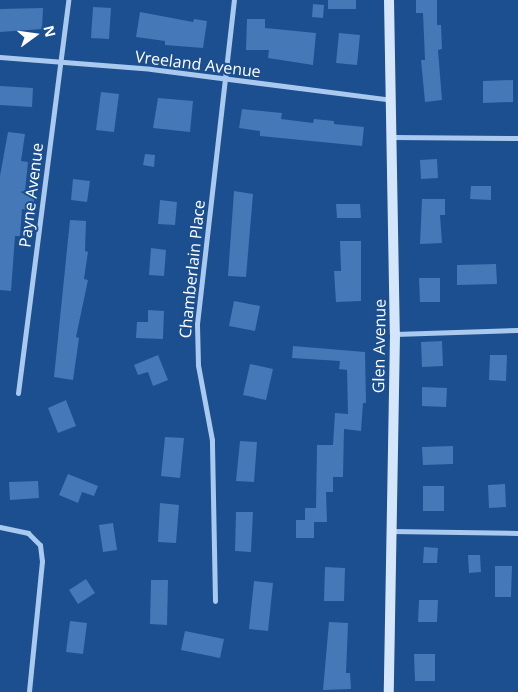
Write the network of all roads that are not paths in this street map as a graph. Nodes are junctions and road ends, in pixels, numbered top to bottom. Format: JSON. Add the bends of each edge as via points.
{"nodes":[{"id":1,"x":68,"y":0,"type":"edge"},
{"id":2,"x":234,"y":0,"type":"edge"},
{"id":3,"x":389,"y":0,"type":"edge"},
{"id":4,"x":0,"y":57,"type":"edge"},
{"id":5,"x":62,"y":60,"type":"junction"},
{"id":6,"x":225,"y":81,"type":"junction"},
{"id":7,"x":392,"y":100,"type":"junction"},
{"id":8,"x":393,"y":137,"type":"junction"},
{"id":9,"x":518,"y":138,"type":"edge"},
{"id":10,"x":518,"y":330,"type":"edge"},
{"id":11,"x":395,"y":334,"type":"junction"},
{"id":12,"x":18,"y":393,"type":"dead end"},
{"id":13,"x":0,"y":528,"type":"edge"},
{"id":14,"x":391,"y":532,"type":"junction"},
{"id":15,"x":518,"y":533,"type":"edge"},
{"id":16,"x":215,"y":600,"type":"dead end"},
{"id":17,"x":29,"y":692,"type":"edge"},
{"id":18,"x":389,"y":692,"type":"edge"}],
"edges":[{"from":1,"to":5,"type":"street","name":"Payne Avenue"},
{"from":2,"to":6,"type":"street","name":"Chamberlain Place"},
{"from":3,"to":7,"type":"street","name":"Glen Avenue"},
{"from":4,"to":5,"type":"street","name":"Vreeland Avenue"},
{"from":5,"to":6,"type":"street","name":"Vreeland Avenue"},
{"from":5,"to":12,"type":"street","name":"Payne Avenue"},
{"from":6,"to":7,"type":"street","name":"Vreeland Avenue"},
{"from":6,"to":16,"type":"street","name":"Chamberlain Place","via":[[196,343],[212,440]]},
{"from":7,"to":8,"type":"street","name":"Glen Avenue"},
{"from":8,"to":9,"type":"street"},
{"from":8,"to":11,"type":"street","name":"Glen Avenue"},
{"from":10,"to":11,"type":"street"},
{"from":11,"to":14,"type":"street","name":"Glen Avenue"},
{"from":13,"to":17,"type":"street","via":[[28,533],[40,545],[42,561]]},
{"from":14,"to":15,"type":"street"},
{"from":14,"to":18,"type":"street","name":"Glen Avenue"}]}
